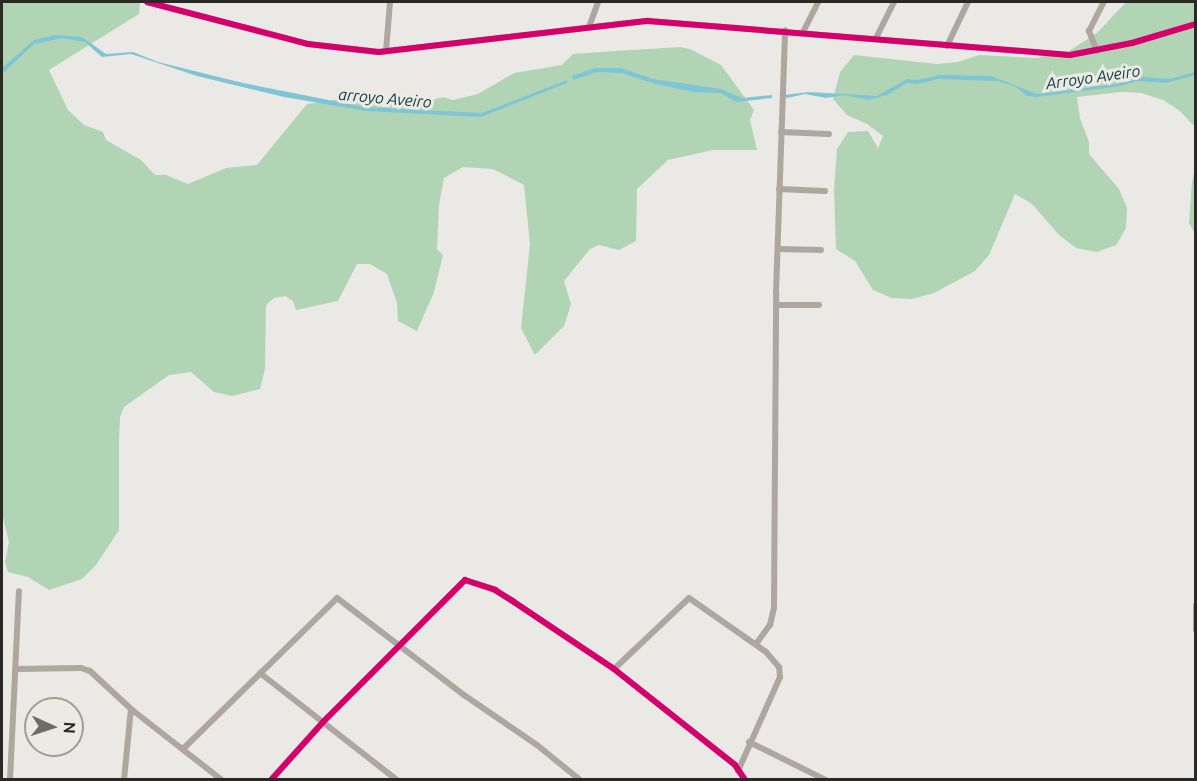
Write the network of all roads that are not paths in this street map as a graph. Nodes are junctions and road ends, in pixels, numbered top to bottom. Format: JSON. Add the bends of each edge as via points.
{"nodes":[{"id":1,"x":147,"y":2,"type":"edge"},
{"id":2,"x":390,"y":2,"type":"edge"},
{"id":3,"x":598,"y":2,"type":"edge"},
{"id":4,"x":818,"y":2,"type":"edge"},
{"id":5,"x":894,"y":2,"type":"edge"},
{"id":6,"x":968,"y":2,"type":"edge"},
{"id":7,"x":1104,"y":2,"type":"edge"},
{"id":8,"x":1196,"y":24,"type":"edge"},
{"id":9,"x":589,"y":27,"type":"junction"},
{"id":10,"x":785,"y":30,"type":"junction"},
{"id":11,"x":803,"y":32,"type":"junction"},
{"id":12,"x":876,"y":38,"type":"junction"},
{"id":13,"x":947,"y":46,"type":"junction"},
{"id":14,"x":386,"y":51,"type":"junction"},
{"id":15,"x":1097,"y":51,"type":"junction"},
{"id":16,"x":781,"y":132,"type":"junction"},
{"id":17,"x":829,"y":134,"type":"dead end"},
{"id":18,"x":779,"y":189,"type":"junction"},
{"id":19,"x":825,"y":191,"type":"dead end"},
{"id":20,"x":777,"y":249,"type":"junction"},
{"id":21,"x":820,"y":250,"type":"dead end"},
{"id":22,"x":776,"y":305,"type":"junction"},
{"id":23,"x":819,"y":305,"type":"dead end"},
{"id":24,"x":19,"y":591,"type":"dead end"},
{"id":25,"x":1196,"y":605,"type":"edge"},
{"id":26,"x":1196,"y":630,"type":"edge"},
{"id":27,"x":756,"y":644,"type":"junction"},
{"id":28,"x":399,"y":645,"type":"junction"},
{"id":29,"x":16,"y":669,"type":"junction"},
{"id":30,"x":614,"y":669,"type":"junction"},
{"id":31,"x":260,"y":673,"type":"junction"},
{"id":32,"x":131,"y":709,"type":"junction"},
{"id":33,"x":323,"y":722,"type":"junction"},
{"id":34,"x":749,"y":742,"type":"junction"},
{"id":35,"x":183,"y":749,"type":"junction"},
{"id":36,"x":738,"y":771,"type":"junction"},
{"id":37,"x":387,"y":772,"type":"junction"},
{"id":38,"x":10,"y":780,"type":"edge"},
{"id":39,"x":124,"y":780,"type":"edge"},
{"id":40,"x":222,"y":780,"type":"edge"},
{"id":41,"x":270,"y":780,"type":"edge"},
{"id":42,"x":381,"y":780,"type":"edge"},
{"id":43,"x":397,"y":780,"type":"edge"},
{"id":44,"x":580,"y":780,"type":"edge"},
{"id":45,"x":745,"y":780,"type":"edge"},
{"id":46,"x":826,"y":780,"type":"edge"}],
"edges":[{"from":1,"to":14,"type":"street","via":[[308,44]]},
{"from":2,"to":14,"type":"street"},
{"from":3,"to":9,"type":"street"},
{"from":4,"to":11,"type":"street"},
{"from":5,"to":12,"type":"street"},
{"from":6,"to":13,"type":"street"},
{"from":7,"to":15,"type":"street","via":[[1089,31]]},
{"from":8,"to":15,"type":"street"},
{"from":9,"to":10,"type":"street","via":[[648,21]]},
{"from":9,"to":14,"type":"street"},
{"from":10,"to":11,"type":"street"},
{"from":10,"to":16,"type":"street"},
{"from":11,"to":12,"type":"street"},
{"from":12,"to":13,"type":"street"},
{"from":13,"to":15,"type":"street","via":[[1056,55]]},
{"from":16,"to":17,"type":"street"},
{"from":16,"to":18,"type":"street"},
{"from":18,"to":19,"type":"street"},
{"from":18,"to":20,"type":"street"},
{"from":20,"to":21,"type":"street"},
{"from":20,"to":22,"type":"street"},
{"from":22,"to":23,"type":"street"},
{"from":22,"to":27,"type":"street","via":[[774,607],[770,625]]},
{"from":24,"to":29,"type":"street"},
{"from":25,"to":26,"type":"street"},
{"from":27,"to":30,"type":"street","via":[[689,597]]},
{"from":27,"to":34,"type":"street","via":[[773,658],[780,677]]},
{"from":28,"to":30,"type":"street","via":[[465,580],[495,590]]},
{"from":28,"to":31,"type":"street","via":[[337,598]]},
{"from":28,"to":33,"type":"street"},
{"from":28,"to":44,"type":"street"},
{"from":29,"to":32,"type":"street","via":[[90,671]]},
{"from":29,"to":38,"type":"street"},
{"from":30,"to":36,"type":"street"},
{"from":31,"to":33,"type":"street"},
{"from":31,"to":35,"type":"street"},
{"from":32,"to":35,"type":"street"},
{"from":32,"to":39,"type":"street"},
{"from":33,"to":37,"type":"street"},
{"from":33,"to":41,"type":"street"},
{"from":34,"to":36,"type":"street"},
{"from":34,"to":46,"type":"street"},
{"from":35,"to":40,"type":"street"},
{"from":36,"to":45,"type":"street"},
{"from":37,"to":42,"type":"street"},
{"from":37,"to":43,"type":"street"}]}
